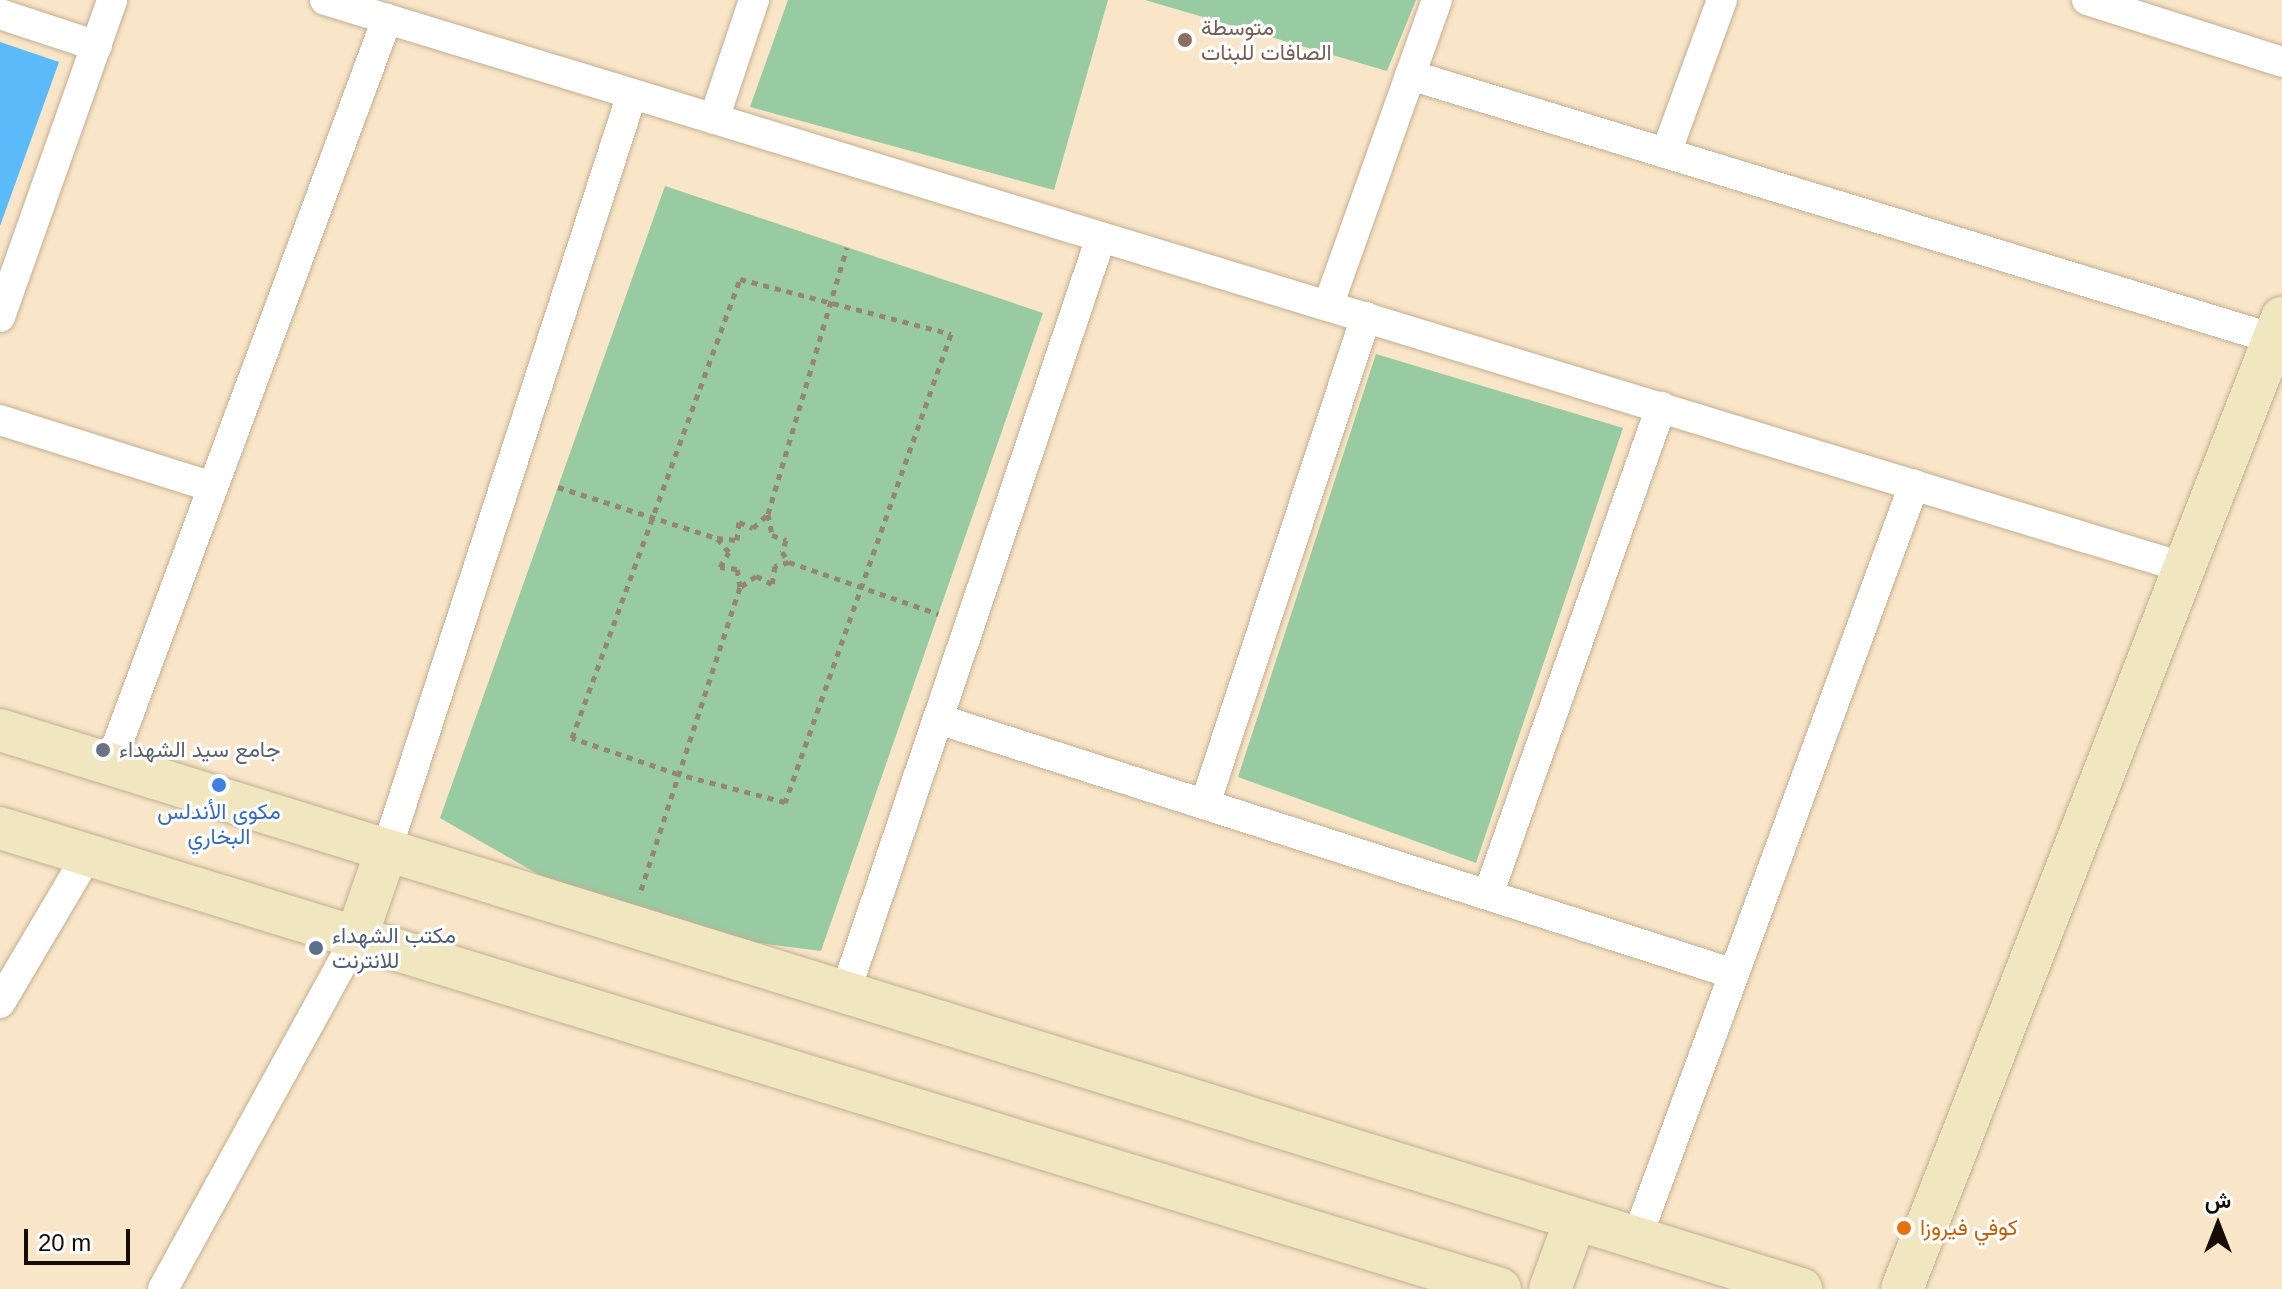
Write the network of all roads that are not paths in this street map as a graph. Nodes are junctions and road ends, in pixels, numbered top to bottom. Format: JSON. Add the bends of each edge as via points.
{"nodes":[{"id":1,"x":112,"y":0,"type":"edge"},
{"id":2,"x":325,"y":0,"type":"edge"},
{"id":3,"x":754,"y":0,"type":"edge"},
{"id":4,"x":1437,"y":0,"type":"edge"},
{"id":5,"x":1722,"y":0,"type":"edge"},
{"id":6,"x":2087,"y":0,"type":"edge"},
{"id":7,"x":0,"y":14,"type":"edge"},
{"id":8,"x":387,"y":19,"type":"junction"},
{"id":9,"x":97,"y":46,"type":"junction"},
{"id":10,"x":2282,"y":62,"type":"edge"},
{"id":11,"x":1410,"y":75,"type":"junction"},
{"id":12,"x":632,"y":94,"type":"junction"},
{"id":13,"x":714,"y":119,"type":"junction"},
{"id":14,"x":1666,"y":153,"type":"junction"},
{"id":15,"x":1101,"y":237,"type":"junction"},
{"id":16,"x":1328,"y":306,"type":"junction"},
{"id":17,"x":0,"y":317,"type":"edge"},
{"id":18,"x":1366,"y":317,"type":"junction"},
{"id":19,"x":2278,"y":328,"type":"edge"},
{"id":20,"x":1661,"y":407,"type":"junction"},
{"id":21,"x":0,"y":420,"type":"edge"},
{"id":22,"x":1914,"y":485,"type":"junction"},
{"id":23,"x":213,"y":487,"type":"junction"},
{"id":24,"x":2189,"y":569,"type":"junction"},
{"id":25,"x":938,"y":719,"type":"junction"},
{"id":26,"x":0,"y":730,"type":"edge"},
{"id":27,"x":110,"y":764,"type":"junction"},
{"id":28,"x":1205,"y":804,"type":"junction"},
{"id":29,"x":0,"y":828,"type":"edge"},
{"id":30,"x":386,"y":852,"type":"junction"},
{"id":31,"x":87,"y":856,"type":"junction"},
{"id":32,"x":1488,"y":895,"type":"junction"},
{"id":33,"x":356,"y":938,"type":"junction"},
{"id":34,"x":1734,"y":974,"type":"junction"},
{"id":35,"x":845,"y":993,"type":"junction"},
{"id":36,"x":0,"y":1003,"type":"edge"},
{"id":37,"x":1575,"y":1221,"type":"junction"},
{"id":38,"x":1636,"y":1240,"type":"junction"},
{"id":39,"x":163,"y":1289,"type":"edge"},
{"id":40,"x":1500,"y":1289,"type":"edge"},
{"id":41,"x":1550,"y":1289,"type":"edge"},
{"id":42,"x":1801,"y":1289,"type":"edge"},
{"id":43,"x":1902,"y":1289,"type":"edge"}],
"edges":[{"from":1,"to":9,"type":"street"},
{"from":2,"to":8,"type":"street"},
{"from":3,"to":13,"type":"street"},
{"from":4,"to":11,"type":"street"},
{"from":5,"to":14,"type":"street"},
{"from":6,"to":10,"type":"street"},
{"from":7,"to":9,"type":"street"},
{"from":8,"to":12,"type":"street"},
{"from":8,"to":23,"type":"street"},
{"from":9,"to":17,"type":"street"},
{"from":11,"to":14,"type":"street"},
{"from":11,"to":16,"type":"street"},
{"from":12,"to":13,"type":"street"},
{"from":12,"to":30,"type":"street"},
{"from":13,"to":15,"type":"street"},
{"from":14,"to":19,"type":"street"},
{"from":15,"to":16,"type":"street"},
{"from":15,"to":25,"type":"street"},
{"from":16,"to":18,"type":"street"},
{"from":18,"to":20,"type":"street"},
{"from":18,"to":28,"type":"street"},
{"from":19,"to":24,"type":"main road"},
{"from":20,"to":22,"type":"street"},
{"from":20,"to":32,"type":"street"},
{"from":21,"to":23,"type":"street"},
{"from":22,"to":24,"type":"street"},
{"from":22,"to":34,"type":"street"},
{"from":23,"to":27,"type":"street"},
{"from":24,"to":43,"type":"main road"},
{"from":25,"to":28,"type":"street"},
{"from":25,"to":35,"type":"street"},
{"from":26,"to":27,"type":"main road"},
{"from":27,"to":30,"type":"main road"},
{"from":28,"to":32,"type":"street"},
{"from":29,"to":31,"type":"main road"},
{"from":30,"to":33,"type":"main road"},
{"from":30,"to":35,"type":"main road"},
{"from":31,"to":33,"type":"main road"},
{"from":31,"to":36,"type":"street"},
{"from":32,"to":34,"type":"street"},
{"from":33,"to":39,"type":"street"},
{"from":33,"to":40,"type":"main road"},
{"from":34,"to":38,"type":"street"},
{"from":35,"to":37,"type":"main road"},
{"from":37,"to":38,"type":"main road"},
{"from":37,"to":41,"type":"main road"},
{"from":38,"to":42,"type":"main road"}]}
